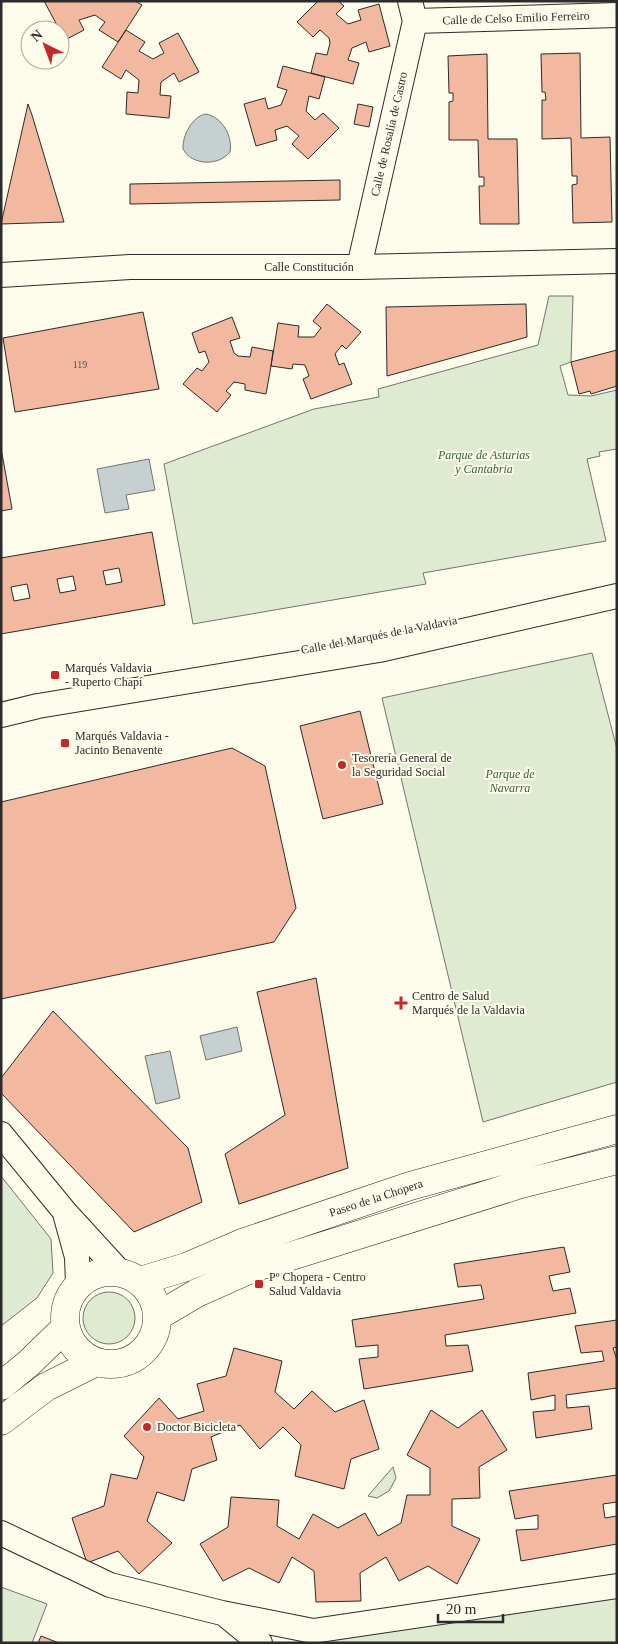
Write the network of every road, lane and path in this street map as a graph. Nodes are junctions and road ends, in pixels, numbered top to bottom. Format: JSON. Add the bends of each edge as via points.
{"nodes":[{"id":1,"x":412,"y":11,"type":"edge"},
{"id":2,"x":617,"y":14,"type":"edge"},
{"id":3,"x":617,"y":261,"type":"edge"},
{"id":4,"x":359,"y":267,"type":"junction"},
{"id":5,"x":1,"y":275,"type":"edge"},
{"id":6,"x":617,"y":596,"type":"edge"},
{"id":7,"x":1,"y":715,"type":"edge"},
{"id":8,"x":617,"y":1129,"type":"edge"},
{"id":9,"x":1,"y":1134,"type":"edge"},
{"id":10,"x":617,"y":1160,"type":"edge"},
{"id":11,"x":65,"y":1212,"type":"junction"},
{"id":12,"x":129,"y":1276,"type":"junction"},
{"id":13,"x":78,"y":1284,"type":"junction"},
{"id":14,"x":158,"y":1316,"type":"junction"},
{"id":15,"x":65,"y":1328,"type":"junction"},
{"id":16,"x":96,"y":1362,"type":"junction"},
{"id":17,"x":1,"y":1386,"type":"edge"},
{"id":18,"x":1,"y":1421,"type":"edge"},
{"id":19,"x":1,"y":1533,"type":"edge"},
{"id":20,"x":617,"y":1586,"type":"edge"},
{"id":21,"x":222,"y":1613,"type":"junction"},
{"id":22,"x":308,"y":1637,"type":"edge"},
{"id":23,"x":260,"y":1643,"type":"edge"}],
"edges":[{"from":1,"to":2,"type":"street","name":"Calle de Celso Emilio Ferreiro"},
{"from":1,"to":4,"type":"street","name":"Calle de Rosalía de Castro"},
{"from":3,"to":4,"type":"street","name":"Calle Constitución"},
{"from":4,"to":5,"type":"street","name":"Calle Constitución","via":[[130,268]]},
{"from":6,"to":7,"type":"street","name":"Calle del Marqués de la Valdavia","via":[[379,650],[38,706]]},
{"from":8,"to":12,"type":"main road","name":"Paseo de la Chopera","via":[[410,1186],[242,1243],[186,1267]]},
{"from":9,"to":11,"type":"street"},
{"from":10,"to":14,"type":"main road","via":[[521,1184],[253,1268],[197,1293]]},
{"from":11,"to":12,"type":"street"},
{"from":11,"to":13,"type":"street","via":[[77,1256]]},
{"from":12,"to":13,"type":"main road","via":[[97,1273]]},
{"from":12,"to":14,"type":"main road","via":[[153,1296]]},
{"from":13,"to":15,"type":"main road","via":[[66,1304]]},
{"from":14,"to":16,"type":"main road","via":[[153,1338],[139,1355],[118,1364]]},
{"from":15,"to":16,"type":"main road","via":[[71,1343],[82,1355]]},
{"from":15,"to":17,"type":"main road"},
{"from":16,"to":18,"type":"main road","via":[[46,1387]]},
{"from":19,"to":21,"type":"street","via":[[110,1586]]},
{"from":20,"to":22,"type":"street"},
{"from":21,"to":22,"type":"street"},
{"from":21,"to":23,"type":"street"}]}
